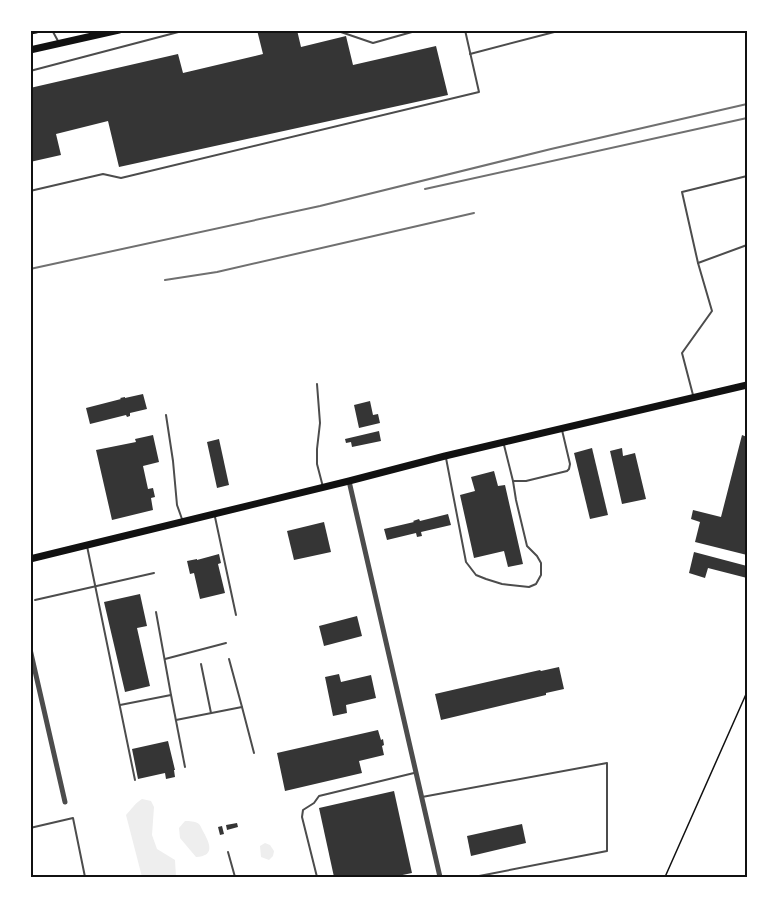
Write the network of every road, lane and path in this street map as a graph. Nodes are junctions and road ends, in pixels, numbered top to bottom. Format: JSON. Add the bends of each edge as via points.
{"nodes":[{"id":1,"x":36,"y":30,"type":"edge"},
{"id":2,"x":52,"y":30,"type":"edge"},
{"id":3,"x":119,"y":30,"type":"edge"},
{"id":4,"x":186,"y":30,"type":"edge"},
{"id":5,"x":335,"y":30,"type":"edge"},
{"id":6,"x":419,"y":30,"type":"edge"},
{"id":7,"x":465,"y":30,"type":"edge"},
{"id":8,"x":562,"y":30,"type":"edge"},
{"id":9,"x":30,"y":32,"type":"edge"},
{"id":10,"x":59,"y":43,"type":"junction"},
{"id":11,"x":30,"y":50,"type":"edge"},
{"id":12,"x":470,"y":54,"type":"junction"},
{"id":13,"x":30,"y":71,"type":"edge"},
{"id":14,"x":747,"y":176,"type":"edge"},
{"id":15,"x":30,"y":191,"type":"edge"},
{"id":16,"x":747,"y":245,"type":"edge"},
{"id":17,"x":698,"y":263,"type":"junction"},
{"id":18,"x":317,"y":384,"type":"dead end"},
{"id":19,"x":747,"y":385,"type":"edge"},
{"id":20,"x":694,"y":397,"type":"junction"},
{"id":21,"x":166,"y":415,"type":"dead end"},
{"id":22,"x":562,"y":428,"type":"junction"},
{"id":23,"x":504,"y":442,"type":"junction"},
{"id":24,"x":445,"y":456,"type":"junction"},
{"id":25,"x":349,"y":481,"type":"junction"},
{"id":26,"x":513,"y":481,"type":"junction"},
{"id":27,"x":323,"y":487,"type":"junction"},
{"id":28,"x":214,"y":514,"type":"junction"},
{"id":29,"x":183,"y":522,"type":"junction"},
{"id":30,"x":87,"y":546,"type":"junction"},
{"id":31,"x":30,"y":559,"type":"edge"},
{"id":32,"x":154,"y":573,"type":"dead end"},
{"id":33,"x":95,"y":585,"type":"junction"},
{"id":34,"x":35,"y":600,"type":"dead end"},
{"id":35,"x":156,"y":612,"type":"dead end"},
{"id":36,"x":236,"y":615,"type":"dead end"},
{"id":37,"x":226,"y":643,"type":"dead end"},
{"id":38,"x":30,"y":649,"type":"edge"},
{"id":39,"x":229,"y":659,"type":"dead end"},
{"id":40,"x":164,"y":660,"type":"junction"},
{"id":41,"x":201,"y":664,"type":"dead end"},
{"id":42,"x":747,"y":692,"type":"edge"},
{"id":43,"x":171,"y":695,"type":"junction"},
{"id":44,"x":120,"y":705,"type":"junction"},
{"id":45,"x":242,"y":707,"type":"junction"},
{"id":46,"x":211,"y":713,"type":"junction"},
{"id":47,"x":176,"y":720,"type":"junction"},
{"id":48,"x":254,"y":753,"type":"dead end"},
{"id":49,"x":185,"y":767,"type":"dead end"},
{"id":50,"x":416,"y":773,"type":"junction"},
{"id":51,"x":135,"y":780,"type":"dead end"},
{"id":52,"x":422,"y":797,"type":"junction"},
{"id":53,"x":64,"y":802,"type":"dead end"},
{"id":54,"x":30,"y":828,"type":"edge"},
{"id":55,"x":228,"y":852,"type":"dead end"},
{"id":56,"x":85,"y":877,"type":"edge"},
{"id":57,"x":235,"y":877,"type":"edge"},
{"id":58,"x":317,"y":877,"type":"edge"},
{"id":59,"x":441,"y":877,"type":"edge"},
{"id":60,"x":474,"y":877,"type":"edge"},
{"id":61,"x":665,"y":877,"type":"edge"}],
"edges":[{"from":1,"to":9,"type":"main road"},
{"from":2,"to":10,"type":"lane"},
{"from":3,"to":10,"type":"main road"},
{"from":4,"to":13,"type":"lane"},
{"from":5,"to":6,"type":"lane","via":[[374,43]]},
{"from":7,"to":12,"type":"lane"},
{"from":8,"to":12,"type":"lane"},
{"from":10,"to":11,"type":"main road"},
{"from":12,"to":15,"type":"lane","via":[[479,92],[122,178],[103,174]]},
{"from":14,"to":17,"type":"lane","via":[[682,192]]},
{"from":16,"to":17,"type":"lane"},
{"from":17,"to":20,"type":"lane","via":[[712,311],[682,353]]},
{"from":18,"to":27,"type":"lane","via":[[317,464]]},
{"from":19,"to":20,"type":"main road"},
{"from":20,"to":22,"type":"main road"},
{"from":21,"to":29,"type":"lane","via":[[177,505]]},
{"from":22,"to":23,"type":"main road"},
{"from":22,"to":26,"type":"lane","via":[[570,465],[567,471]]},
{"from":23,"to":24,"type":"main road"},
{"from":23,"to":26,"type":"lane"},
{"from":24,"to":25,"type":"main road"},
{"from":24,"to":26,"type":"lane","via":[[466,562],[476,575],[486,579],[529,587],[541,575],[541,563],[527,546]]},
{"from":25,"to":27,"type":"main road"},
{"from":25,"to":50,"type":"street"},
{"from":27,"to":28,"type":"main road"},
{"from":28,"to":29,"type":"main road"},
{"from":28,"to":36,"type":"lane"},
{"from":29,"to":30,"type":"main road"},
{"from":30,"to":31,"type":"main road"},
{"from":30,"to":33,"type":"lane"},
{"from":32,"to":33,"type":"lane"},
{"from":33,"to":34,"type":"lane"},
{"from":33,"to":44,"type":"lane"},
{"from":35,"to":40,"type":"lane"},
{"from":37,"to":40,"type":"lane"},
{"from":38,"to":53,"type":"street"},
{"from":39,"to":45,"type":"lane"},
{"from":40,"to":43,"type":"lane"},
{"from":41,"to":46,"type":"lane"},
{"from":42,"to":61,"type":"path"},
{"from":43,"to":44,"type":"lane"},
{"from":43,"to":47,"type":"lane"},
{"from":44,"to":51,"type":"lane"},
{"from":45,"to":46,"type":"lane"},
{"from":45,"to":48,"type":"lane"},
{"from":46,"to":47,"type":"lane"},
{"from":47,"to":49,"type":"lane"},
{"from":50,"to":52,"type":"street"},
{"from":50,"to":58,"type":"lane","via":[[319,796],[303,810]]},
{"from":52,"to":59,"type":"street"},
{"from":52,"to":60,"type":"lane","via":[[607,763],[607,851]]},
{"from":54,"to":56,"type":"lane","via":[[73,818]]},
{"from":55,"to":57,"type":"lane"}]}
